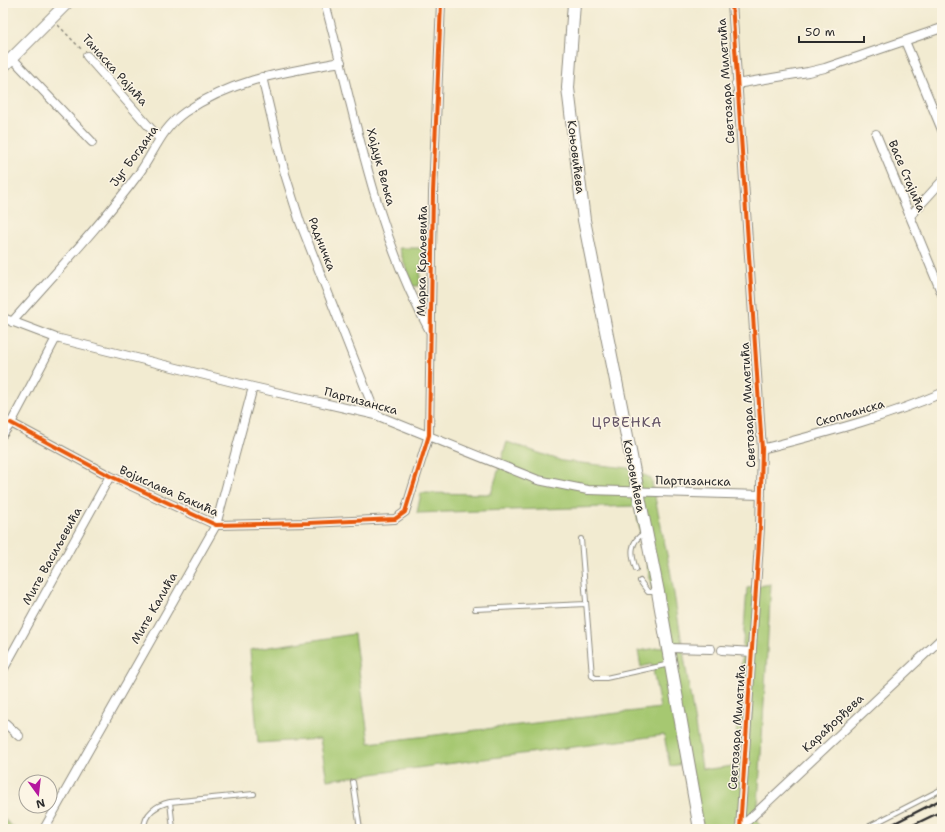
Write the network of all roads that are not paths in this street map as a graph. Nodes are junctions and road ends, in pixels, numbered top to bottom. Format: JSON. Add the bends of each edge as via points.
{"nodes":[{"id":1,"x":67,"y":3,"type":"edge"},
{"id":2,"x":325,"y":3,"type":"edge"},
{"id":3,"x":441,"y":3,"type":"edge"},
{"id":4,"x":574,"y":3,"type":"edge"},
{"id":5,"x":732,"y":3,"type":"edge"},
{"id":6,"x":942,"y":28,"type":"edge"},
{"id":7,"x":906,"y":41,"type":"junction"},
{"id":8,"x":87,"y":56,"type":"road end"},
{"id":9,"x":12,"y":58,"type":"junction"},
{"id":10,"x":341,"y":62,"type":"junction"},
{"id":11,"x":3,"y":67,"type":"edge"},
{"id":12,"x":262,"y":77,"type":"junction"},
{"id":13,"x":736,"y":84,"type":"junction"},
{"id":14,"x":942,"y":130,"type":"edge"},
{"id":15,"x":876,"y":134,"type":"dead end"},
{"id":16,"x":159,"y":138,"type":"junction"},
{"id":17,"x":92,"y":142,"type":"dead end"},
{"id":18,"x":942,"y":181,"type":"edge"},
{"id":19,"x":910,"y":215,"type":"junction"},
{"id":20,"x":942,"y":294,"type":"edge"},
{"id":21,"x":3,"y":318,"type":"edge"},
{"id":22,"x":12,"y":322,"type":"junction"},
{"id":23,"x":430,"y":332,"type":"junction"},
{"id":24,"x":56,"y":338,"type":"junction"},
{"id":25,"x":253,"y":387,"type":"junction"},
{"id":26,"x":942,"y":393,"type":"edge"},
{"id":27,"x":376,"y":414,"type":"junction"},
{"id":28,"x":11,"y":423,"type":"junction"},
{"id":29,"x":3,"y":434,"type":"edge"},
{"id":30,"x":429,"y":435,"type":"junction"},
{"id":31,"x":762,"y":449,"type":"junction"},
{"id":32,"x":110,"y":476,"type":"junction"},
{"id":33,"x":638,"y":492,"type":"junction"},
{"id":34,"x":761,"y":495,"type":"junction"},
{"id":35,"x":402,"y":515,"type":"joint"},
{"id":36,"x":216,"y":525,"type":"junction"},
{"id":37,"x":645,"y":533,"type":"junction"},
{"id":38,"x":581,"y":538,"type":"dead end"},
{"id":39,"x":636,"y":569,"type":"dead end"},
{"id":40,"x":640,"y":581,"type":"dead end"},
{"id":41,"x":658,"y":592,"type":"junction"},
{"id":42,"x":586,"y":604,"type":"junction"},
{"id":43,"x":475,"y":609,"type":"dead end"},
{"id":44,"x":942,"y":638,"type":"edge"},
{"id":45,"x":668,"y":648,"type":"junction"},
{"id":46,"x":711,"y":649,"type":"dead end"},
{"id":47,"x":722,"y":650,"type":"dead end"},
{"id":48,"x":752,"y":652,"type":"junction"},
{"id":49,"x":670,"y":664,"type":"junction"},
{"id":50,"x":3,"y":670,"type":"edge"},
{"id":51,"x":3,"y":721,"type":"edge"},
{"id":52,"x":19,"y":736,"type":"dead end"},
{"id":53,"x":353,"y":782,"type":"dead end"},
{"id":54,"x":942,"y":789,"type":"edge"},
{"id":55,"x":254,"y":794,"type":"dead end"},
{"id":56,"x":170,"y":802,"type":"junction"},
{"id":57,"x":740,"y":828,"type":"edge"},
{"id":58,"x":44,"y":829,"type":"edge"},
{"id":59,"x":144,"y":829,"type":"edge"},
{"id":60,"x":172,"y":829,"type":"edge"},
{"id":61,"x":360,"y":829,"type":"edge"},
{"id":62,"x":700,"y":829,"type":"edge"},
{"id":63,"x":864,"y":829,"type":"edge"}],
"edges":[{"from":1,"to":9,"type":"street"},
{"from":2,"to":10,"type":"street","name":"Хајдук Вељка"},
{"from":3,"to":23,"type":"street","name":"Марка Краљевића"},
{"from":4,"to":33,"type":"main road","name":"Коњовићева","via":[[568,88],[581,196],[591,261]]},
{"from":5,"to":13,"type":"street","name":"Светозара Милетића"},
{"from":6,"to":7,"type":"street"},
{"from":7,"to":13,"type":"street","via":[[808,72]]},
{"from":7,"to":14,"type":"street"},
{"from":8,"to":16,"type":"street","name":"Танаска Рајића"},
{"from":9,"to":11,"type":"street"},
{"from":9,"to":17,"type":"street"},
{"from":10,"to":12,"type":"street","name":"Југ Богдана"},
{"from":10,"to":23,"type":"street","name":"Хајдук Вељка","via":[[375,198],[416,305]]},
{"from":12,"to":16,"type":"street","name":"Југ Богдана","via":[[228,88],[204,100],[183,114]]},
{"from":12,"to":27,"type":"street","name":"Радничка","via":[[285,174],[300,222]]},
{"from":13,"to":31,"type":"street","name":"Светозара Милетића"},
{"from":15,"to":19,"type":"street","name":"Васе Стајића"},
{"from":16,"to":22,"type":"street","name":"Југ Богдана","via":[[140,171]]},
{"from":18,"to":19,"type":"street"},
{"from":19,"to":20,"type":"street","name":"Васе Стајића"},
{"from":21,"to":22,"type":"street","name":"Партизанска"},
{"from":22,"to":24,"type":"street","name":"Партизанска"},
{"from":23,"to":30,"type":"street","name":"Марка Краљевића"},
{"from":24,"to":25,"type":"street","name":"Партизанска"},
{"from":24,"to":28,"type":"street"},
{"from":25,"to":27,"type":"street","name":"Партизанска"},
{"from":25,"to":36,"type":"street","name":"Мите Калића"},
{"from":26,"to":31,"type":"street","name":"Скопљанска","via":[[888,415]]},
{"from":27,"to":30,"type":"street","name":"Партизанска"},
{"from":28,"to":29,"type":"street"},
{"from":28,"to":32,"type":"street","name":"Војислава Бакића"},
{"from":30,"to":33,"type":"street","name":"Партизанска","via":[[555,485],[588,490]]},
{"from":30,"to":35,"type":"street","name":"Марка Краљевића"},
{"from":31,"to":34,"type":"street","name":"Светозара Милетића"},
{"from":32,"to":36,"type":"street","name":"Војислава Бакића"},
{"from":32,"to":50,"type":"street","name":"Мите Васиљевића"},
{"from":33,"to":34,"type":"street","name":"Партизанска"},
{"from":33,"to":37,"type":"main road","name":"Коњовићева"},
{"from":34,"to":48,"type":"street","name":"Светозара Милетића"},
{"from":35,"to":36,"type":"street","name":"Војислава Бакића","via":[[395,519]]},
{"from":36,"to":58,"type":"street","name":"Мите Калића"},
{"from":37,"to":39,"type":"lane","via":[[633,544],[632,556]]},
{"from":37,"to":41,"type":"main road","name":"Коњовићева"},
{"from":38,"to":42,"type":"lane"},
{"from":40,"to":41,"type":"lane","via":[[648,592]]},
{"from":41,"to":45,"type":"main road","name":"Коњовићева"},
{"from":42,"to":43,"type":"lane"},
{"from":42,"to":49,"type":"lane","via":[[592,676],[606,678]]},
{"from":44,"to":57,"type":"street","name":"Карађорђева"},
{"from":45,"to":46,"type":"street"},
{"from":45,"to":49,"type":"main road","name":"Коњовићева"},
{"from":47,"to":48,"type":"street"},
{"from":48,"to":57,"type":"street","name":"Светозара Милетића"},
{"from":49,"to":62,"type":"main road","name":"Коњовићева"},
{"from":51,"to":52,"type":"street"},
{"from":53,"to":61,"type":"lane"},
{"from":54,"to":63,"type":"lane"},
{"from":55,"to":56,"type":"lane"},
{"from":56,"to":59,"type":"lane","via":[[153,809],[148,815]]},
{"from":56,"to":60,"type":"lane"}]}
